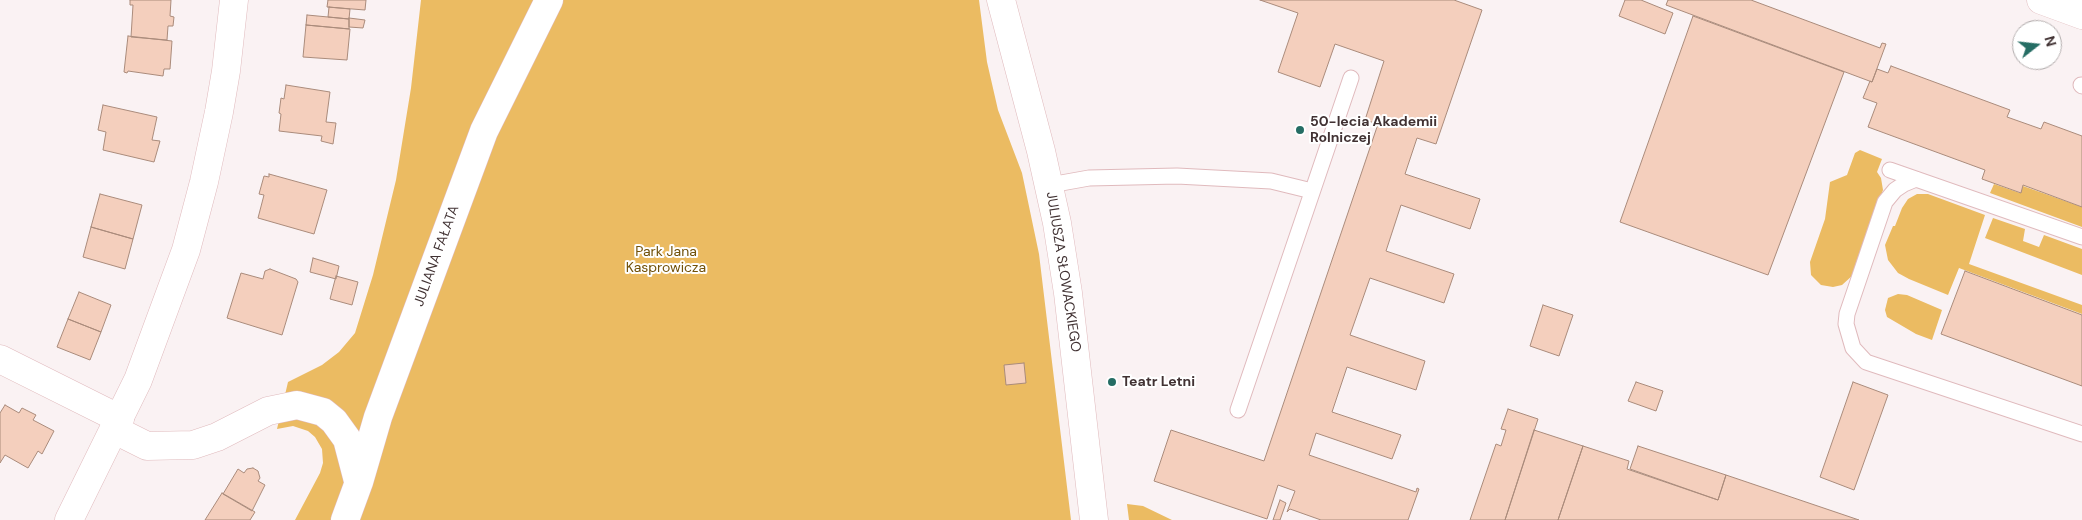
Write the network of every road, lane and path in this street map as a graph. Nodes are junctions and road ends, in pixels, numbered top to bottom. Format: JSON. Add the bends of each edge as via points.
{"nodes":[{"id":1,"x":234,"y":0,"type":"edge"},
{"id":2,"x":549,"y":0,"type":"edge"},
{"id":3,"x":1001,"y":0,"type":"edge"},
{"id":4,"x":2041,"y":0,"type":"edge"},
{"id":5,"x":2082,"y":14,"type":"edge"},
{"id":6,"x":1351,"y":78,"type":"dead end"},
{"id":7,"x":1890,"y":170,"type":"dead end"},
{"id":8,"x":1916,"y":179,"type":"junction"},
{"id":9,"x":1050,"y":186,"type":"junction"},
{"id":10,"x":1312,"y":191,"type":"junction"},
{"id":11,"x":2082,"y":238,"type":"edge"},
{"id":12,"x":0,"y":359,"type":"edge"},
{"id":13,"x":1238,"y":410,"type":"dead end"},
{"id":14,"x":117,"y":425,"type":"junction"},
{"id":15,"x":2082,"y":434,"type":"edge"},
{"id":16,"x":359,"y":482,"type":"junction"},
{"id":17,"x":69,"y":520,"type":"edge"},
{"id":18,"x":345,"y":520,"type":"edge"},
{"id":19,"x":1094,"y":520,"type":"edge"}],
"edges":[{"from":1,"to":14,"type":"street","via":[[220,104],[194,224],[166,309]]},
{"from":2,"to":16,"type":"street","name":"JULIANA FAŁATA","via":[[484,131],[381,408]]},
{"from":3,"to":9,"type":"street","name":"JULIUSZA SŁOWACKIEGO"},
{"from":4,"to":5,"type":"street"},
{"from":6,"to":10,"type":"lane"},
{"from":7,"to":8,"type":"lane"},
{"from":8,"to":11,"type":"lane"},
{"from":8,"to":15,"type":"lane","via":[[1895,190],[1885,202],[1849,305],[1846,324],[1853,348],[1866,362]]},
{"from":9,"to":10,"type":"lane","via":[[1089,178],[1178,176],[1271,181]]},
{"from":9,"to":19,"type":"street","name":"JULIUSZA SŁOWACKIEGO","via":[[1063,255]]},
{"from":10,"to":13,"type":"lane"},
{"from":12,"to":14,"type":"street"},
{"from":14,"to":16,"type":"street","via":[[147,446],[193,445],[217,437],[268,411],[297,405],[323,412],[334,421],[347,439]]},
{"from":14,"to":17,"type":"street"},
{"from":16,"to":18,"type":"street","name":"JULIANA FAŁATA"}]}
